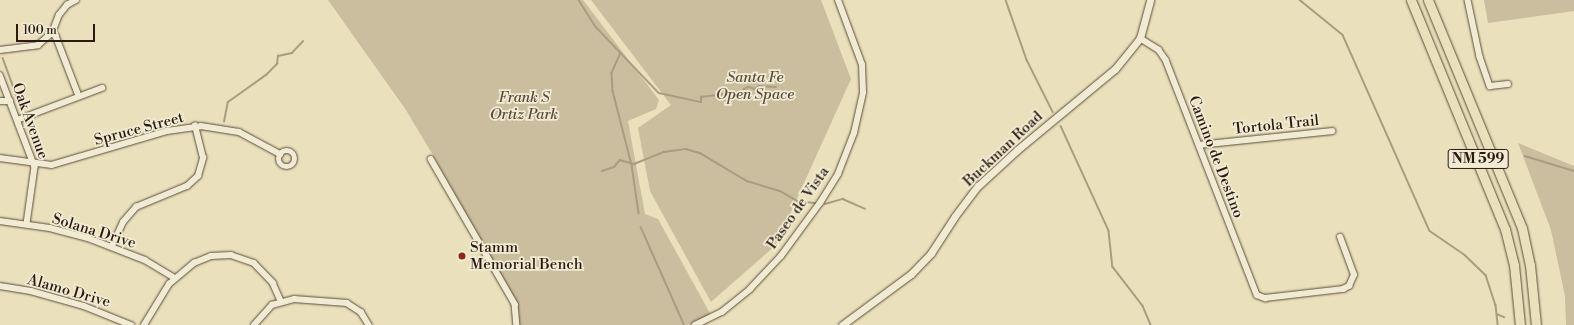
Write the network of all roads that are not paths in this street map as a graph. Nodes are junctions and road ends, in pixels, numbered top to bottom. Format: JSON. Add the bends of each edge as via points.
{"nodes":[{"id":1,"x":76,"y":0,"type":"edge"},
{"id":2,"x":838,"y":0,"type":"edge"},
{"id":3,"x":1150,"y":0,"type":"edge"},
{"id":4,"x":1411,"y":0,"type":"edge"},
{"id":5,"x":1428,"y":0,"type":"edge"},
{"id":6,"x":1468,"y":0,"type":"edge"},
{"id":7,"x":52,"y":33,"type":"junction"},
{"id":8,"x":1140,"y":38,"type":"junction"},
{"id":9,"x":0,"y":50,"type":"edge"},
{"id":10,"x":0,"y":75,"type":"edge"},
{"id":11,"x":1508,"y":84,"type":"dead end"},
{"id":12,"x":102,"y":88,"type":"dead end"},
{"id":13,"x":79,"y":96,"type":"junction"},
{"id":14,"x":0,"y":101,"type":"edge"},
{"id":15,"x":10,"y":101,"type":"junction"},
{"id":16,"x":17,"y":120,"type":"junction"},
{"id":17,"x":196,"y":126,"type":"junction"},
{"id":18,"x":1332,"y":130,"type":"dead end"},
{"id":19,"x":1199,"y":145,"type":"junction"},
{"id":20,"x":280,"y":154,"type":"dead end"},
{"id":21,"x":0,"y":158,"type":"edge"},
{"id":22,"x":431,"y":159,"type":"dead end"},
{"id":23,"x":34,"y":163,"type":"junction"},
{"id":24,"x":0,"y":221,"type":"edge"},
{"id":25,"x":27,"y":224,"type":"junction"},
{"id":26,"x":1340,"y":238,"type":"dead end"},
{"id":27,"x":112,"y":246,"type":"junction"},
{"id":28,"x":175,"y":278,"type":"junction"},
{"id":29,"x":0,"y":286,"type":"edge"},
{"id":30,"x":281,"y":301,"type":"junction"},
{"id":31,"x":130,"y":325,"type":"edge"},
{"id":32,"x":144,"y":325,"type":"edge"},
{"id":33,"x":254,"y":325,"type":"edge"},
{"id":34,"x":369,"y":325,"type":"edge"},
{"id":35,"x":517,"y":325,"type":"edge"},
{"id":36,"x":695,"y":325,"type":"edge"},
{"id":37,"x":842,"y":325,"type":"edge"},
{"id":38,"x":1520,"y":325,"type":"edge"},
{"id":39,"x":1536,"y":325,"type":"edge"}],
"edges":[{"from":1,"to":7,"type":"street","via":[[67,5],[59,16]]},
{"from":2,"to":36,"type":"street","name":"Paseo de Vista","via":[[862,65],[863,93],[854,133],[838,174],[781,256],[750,290],[722,312]]},
{"from":3,"to":8,"type":"street","name":"Buckman Road"},
{"from":4,"to":38,"type":"highway","number":"NM 599","via":[[1505,229],[1514,265]]},
{"from":5,"to":39,"type":"highway","number":"NM 599","via":[[1520,223],[1530,265]]},
{"from":6,"to":11,"type":"street","via":[[1480,57],[1490,86]]},
{"from":7,"to":9,"type":"street","via":[[38,45],[24,49]]},
{"from":7,"to":13,"type":"street","via":[[56,36]]},
{"from":8,"to":19,"type":"street","name":"Camino de Destino","via":[[1159,50],[1166,60]]},
{"from":8,"to":37,"type":"street","name":"Buckman Road","via":[[1115,69],[978,186],[931,253],[911,274]]},
{"from":10,"to":15,"type":"street","name":"Oak Avenue"},
{"from":12,"to":13,"type":"street"},
{"from":13,"to":16,"type":"street"},
{"from":14,"to":15,"type":"street"},
{"from":15,"to":16,"type":"street","name":"Oak Avenue"},
{"from":16,"to":23,"type":"street","name":"Oak Avenue"},
{"from":17,"to":20,"type":"street","name":"Spruce Street","via":[[219,127],[239,132]]},
{"from":17,"to":23,"type":"street","name":"Spruce Street","via":[[167,131],[64,163],[48,166]]},
{"from":17,"to":27,"type":"street","via":[[203,158],[198,176],[187,186],[136,207],[122,222]]},
{"from":18,"to":19,"type":"street","name":"Tortola Trail"},
{"from":19,"to":26,"type":"street","name":"Camino de Destino","via":[[1257,295],[1265,298],[1344,289],[1349,286],[1354,276]]},
{"from":21,"to":23,"type":"street","name":"Spruce Street"},
{"from":22,"to":35,"type":"street","via":[[515,304]]},
{"from":23,"to":25,"type":"street","name":"Oak Avenue","via":[[35,173]]},
{"from":24,"to":25,"type":"street","name":"Solana Drive"},
{"from":25,"to":27,"type":"street","name":"Solana Drive","via":[[70,233]]},
{"from":27,"to":28,"type":"street","name":"Solana Drive","via":[[150,262]]},
{"from":28,"to":30,"type":"street","via":[[205,258],[224,255],[239,257],[254,263],[264,272]]},
{"from":28,"to":32,"type":"street","via":[[159,297]]},
{"from":29,"to":31,"type":"street","name":"Alamo Drive","via":[[31,291],[84,306]]},
{"from":30,"to":33,"type":"street","via":[[269,308]]},
{"from":30,"to":34,"type":"street","via":[[294,299],[347,303],[361,312]]}]}
